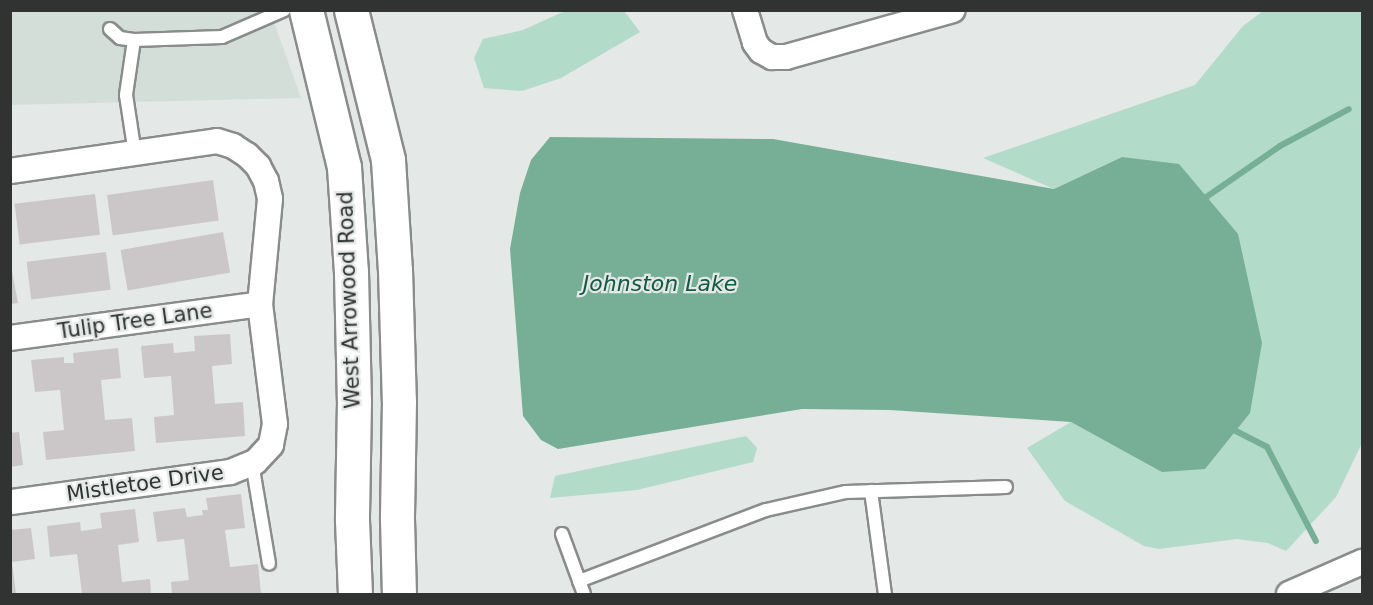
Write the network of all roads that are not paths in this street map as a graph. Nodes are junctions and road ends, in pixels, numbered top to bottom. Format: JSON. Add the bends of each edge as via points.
{"nodes":[{"id":1,"x":284,"y":10,"type":"edge"},
{"id":2,"x":306,"y":10,"type":"edge"},
{"id":3,"x":351,"y":10,"type":"edge"},
{"id":4,"x":745,"y":10,"type":"edge"},
{"id":5,"x":953,"y":10,"type":"edge"},
{"id":6,"x":110,"y":29,"type":"dead end"},
{"id":7,"x":134,"y":40,"type":"junction"},
{"id":8,"x":135,"y":154,"type":"junction"},
{"id":9,"x":10,"y":171,"type":"edge"},
{"id":10,"x":260,"y":304,"type":"junction"},
{"id":11,"x":10,"y":338,"type":"edge"},
{"id":12,"x":252,"y":463,"type":"junction"},
{"id":13,"x":1006,"y":487,"type":"dead end"},
{"id":14,"x":871,"y":491,"type":"junction"},
{"id":15,"x":10,"y":502,"type":"edge"},
{"id":16,"x":562,"y":534,"type":"dead end"},
{"id":17,"x":1362,"y":562,"type":"edge"},
{"id":18,"x":269,"y":564,"type":"dead end"},
{"id":19,"x":579,"y":581,"type":"junction"},
{"id":20,"x":355,"y":594,"type":"edge"},
{"id":21,"x":399,"y":594,"type":"edge"},
{"id":22,"x":584,"y":594,"type":"edge"},
{"id":23,"x":885,"y":594,"type":"edge"},
{"id":24,"x":1289,"y":594,"type":"edge"}],
"edges":[{"from":1,"to":7,"type":"lane","via":[[222,37]]},
{"from":2,"to":20,"type":"main road","name":"West Arrowood Road","via":[[344,167],[352,331]]},
{"from":3,"to":21,"type":"main road","via":[[388,160],[399,401]]},
{"from":4,"to":5,"type":"street","via":[[754,43],[772,57],[786,57]]},
{"from":6,"to":7,"type":"lane","via":[[120,38]]},
{"from":7,"to":8,"type":"lane","via":[[126,95]]},
{"from":8,"to":9,"type":"street","name":"Mistletoe Drive"},
{"from":8,"to":10,"type":"street","name":"Mistletoe Drive","via":[[217,141],[240,150],[258,166],[270,199]]},
{"from":10,"to":11,"type":"street","name":"Tulip Tree Lane"},
{"from":10,"to":12,"type":"street","name":"Mistletoe Drive","via":[[275,424],[271,445]]},
{"from":12,"to":15,"type":"street","name":"Mistletoe Drive","via":[[230,472]]},
{"from":12,"to":18,"type":"lane"},
{"from":13,"to":14,"type":"lane"},
{"from":14,"to":19,"type":"lane","via":[[846,492],[766,510]]},
{"from":14,"to":23,"type":"lane"},
{"from":16,"to":19,"type":"lane"},
{"from":17,"to":24,"type":"street"},
{"from":19,"to":22,"type":"lane"}]}
